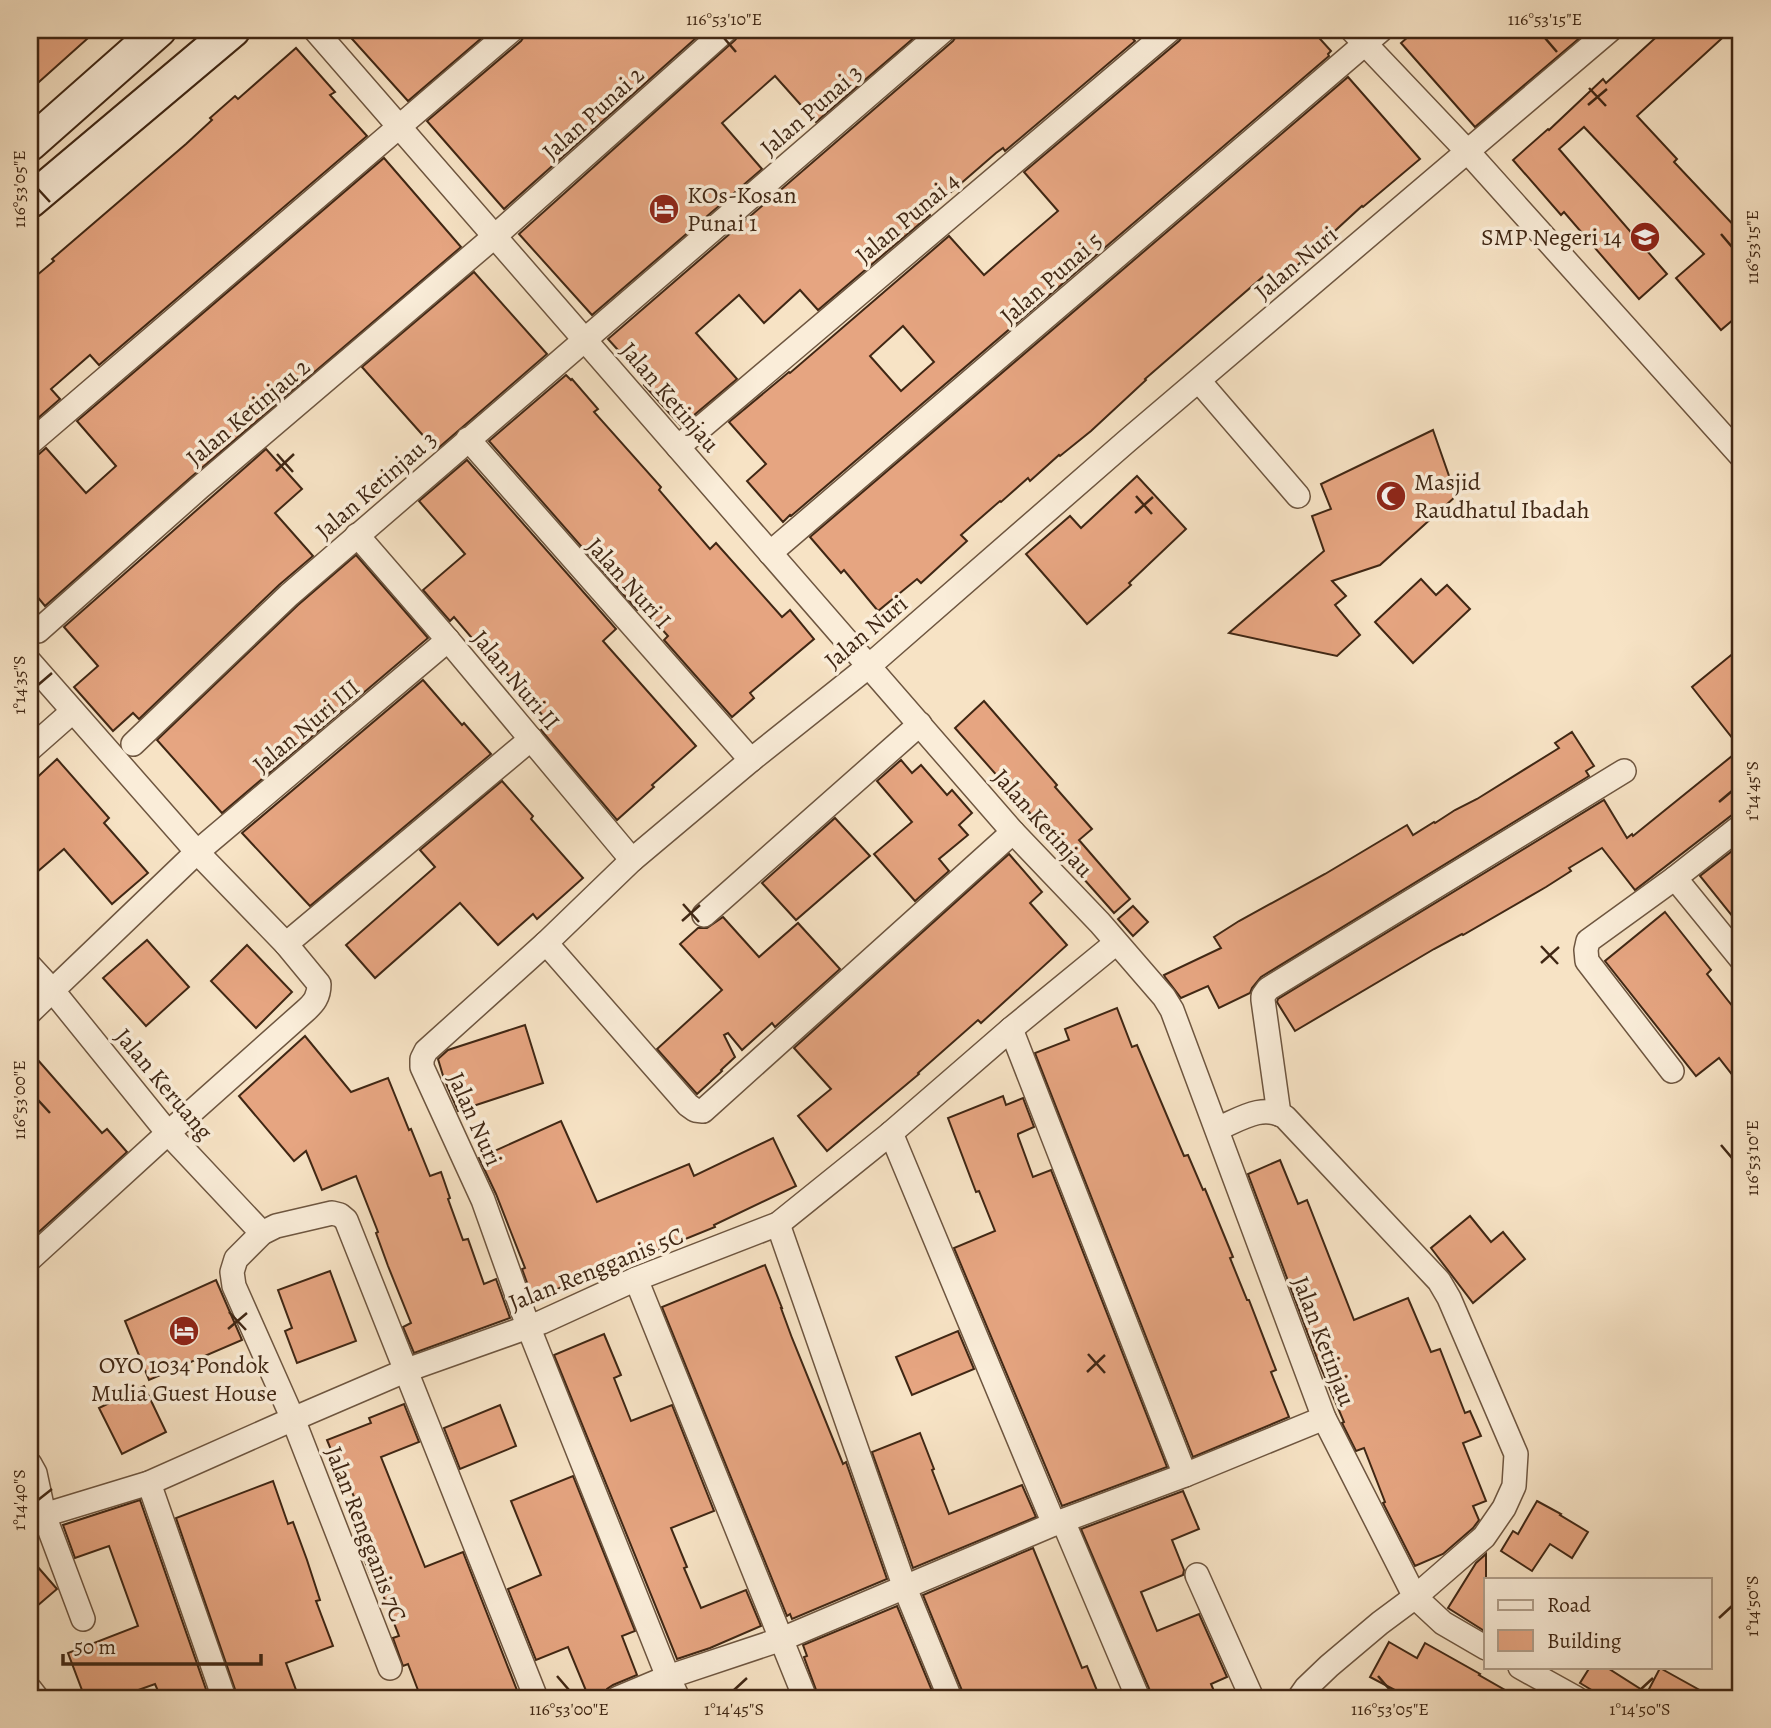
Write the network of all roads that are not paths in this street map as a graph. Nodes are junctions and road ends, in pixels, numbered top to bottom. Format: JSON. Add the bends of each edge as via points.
{"nodes":[{"id":1,"x":159,"y":30,"type":"edge"},
{"id":2,"x":233,"y":30,"type":"edge"},
{"id":3,"x":315,"y":30,"type":"edge"},
{"id":4,"x":512,"y":30,"type":"edge"},
{"id":5,"x":726,"y":30,"type":"edge"},
{"id":6,"x":944,"y":30,"type":"edge"},
{"id":7,"x":1170,"y":30,"type":"edge"},
{"id":8,"x":1610,"y":30,"type":"edge"},
{"id":9,"x":1366,"y":34,"type":"edge"},
{"id":10,"x":399,"y":127,"type":"junction"},
{"id":11,"x":30,"y":144,"type":"edge"},
{"id":12,"x":1468,"y":152,"type":"junction"},
{"id":13,"x":30,"y":201,"type":"edge"},
{"id":14,"x":495,"y":236,"type":"junction"},
{"id":15,"x":584,"y":339,"type":"junction"},
{"id":16,"x":1199,"y":381,"type":"junction"},
{"id":17,"x":468,"y":439,"type":"junction"},
{"id":18,"x":30,"y":443,"type":"edge"},
{"id":19,"x":678,"y":447,"type":"junction"},
{"id":20,"x":1741,"y":456,"type":"edge"},
{"id":21,"x":1298,"y":496,"type":"dead end"},
{"id":22,"x":357,"y":535,"type":"junction"},
{"id":23,"x":771,"y":553,"type":"junction"},
{"id":24,"x":38,"y":631,"type":"dead end"},
{"id":25,"x":449,"y":640,"type":"junction"},
{"id":26,"x":30,"y":663,"type":"edge"},
{"id":27,"x":869,"y":666,"type":"junction"},
{"id":28,"x":72,"y":712,"type":"junction"},
{"id":29,"x":920,"y":724,"type":"junction"},
{"id":30,"x":531,"y":739,"type":"junction"},
{"id":31,"x":133,"y":744,"type":"dead end"},
{"id":32,"x":30,"y":750,"type":"edge"},
{"id":33,"x":751,"y":760,"type":"junction"},
{"id":34,"x":1624,"y":771,"type":"dead end"},
{"id":35,"x":1741,"y":826,"type":"edge"},
{"id":36,"x":1013,"y":831,"type":"junction"},
{"id":37,"x":197,"y":852,"type":"junction"},
{"id":38,"x":632,"y":860,"type":"junction"},
{"id":39,"x":1675,"y":878,"type":"junction"},
{"id":40,"x":704,"y":915,"type":"dead end"},
{"id":41,"x":546,"y":943,"type":"junction"},
{"id":42,"x":1115,"y":943,"type":"junction"},
{"id":43,"x":286,"y":944,"type":"junction"},
{"id":44,"x":1741,"y":959,"type":"edge"},
{"id":45,"x":30,"y":966,"type":"edge"},
{"id":46,"x":53,"y":991,"type":"junction"},
{"id":47,"x":30,"y":1012,"type":"edge"},
{"id":48,"x":1011,"y":1029,"type":"junction"},
{"id":49,"x":1672,"y":1071,"type":"dead end"},
{"id":50,"x":1279,"y":1114,"type":"junction"},
{"id":51,"x":1217,"y":1129,"type":"junction"},
{"id":52,"x":168,"y":1133,"type":"junction"},
{"id":53,"x":891,"y":1133,"type":"junction"},
{"id":54,"x":778,"y":1224,"type":"junction"},
{"id":55,"x":262,"y":1233,"type":"junction"},
{"id":56,"x":30,"y":1259,"type":"edge"},
{"id":57,"x":636,"y":1279,"type":"junction"},
{"id":58,"x":528,"y":1326,"type":"junction"},
{"id":59,"x":407,"y":1370,"type":"junction"},
{"id":60,"x":1324,"y":1418,"type":"junction"},
{"id":61,"x":293,"y":1419,"type":"junction"},
{"id":62,"x":30,"y":1464,"type":"edge"},
{"id":63,"x":1185,"y":1475,"type":"junction"},
{"id":64,"x":149,"y":1483,"type":"junction"},
{"id":65,"x":37,"y":1521,"type":"edge"},
{"id":66,"x":1058,"y":1523,"type":"junction"},
{"id":67,"x":1197,"y":1575,"type":"dead end"},
{"id":68,"x":905,"y":1588,"type":"junction"},
{"id":69,"x":1415,"y":1597,"type":"junction"},
{"id":70,"x":83,"y":1619,"type":"dead end"},
{"id":71,"x":782,"y":1639,"type":"junction"},
{"id":72,"x":1484,"y":1647,"type":"edge"},
{"id":73,"x":390,"y":1668,"type":"dead end"},
{"id":74,"x":1522,"y":1668,"type":"edge"},
{"id":75,"x":673,"y":1688,"type":"edge"},
{"id":76,"x":30,"y":1689,"type":"edge"},
{"id":77,"x":37,"y":1698,"type":"edge"},
{"id":78,"x":224,"y":1698,"type":"edge"},
{"id":79,"x":537,"y":1698,"type":"edge"},
{"id":80,"x":618,"y":1698,"type":"edge"},
{"id":81,"x":805,"y":1698,"type":"edge"},
{"id":82,"x":950,"y":1698,"type":"edge"},
{"id":83,"x":1138,"y":1698,"type":"edge"},
{"id":84,"x":1252,"y":1698,"type":"edge"},
{"id":85,"x":1299,"y":1698,"type":"edge"},
{"id":86,"x":1576,"y":1698,"type":"edge"}],
"edges":[{"from":1,"to":11,"type":"main road"},
{"from":2,"to":13,"type":"main road"},
{"from":3,"to":10,"type":"street","name":"Jalan Ketinjau"},
{"from":4,"to":10,"type":"street"},
{"from":5,"to":14,"type":"street","name":"Jalan Punai 2"},
{"from":6,"to":15,"type":"street","name":"Jalan Punai 3"},
{"from":7,"to":19,"type":"street","name":"Jalan Punai 4"},
{"from":8,"to":12,"type":"street","name":"Jalan Nuri"},
{"from":9,"to":12,"type":"street"},
{"from":9,"to":23,"type":"street","name":"Jalan Punai 5"},
{"from":10,"to":14,"type":"street","name":"Jalan Ketinjau"},
{"from":10,"to":18,"type":"street"},
{"from":12,"to":16,"type":"street","name":"Jalan Nuri"},
{"from":12,"to":20,"type":"street"},
{"from":14,"to":15,"type":"street","name":"Jalan Ketinjau"},
{"from":14,"to":24,"type":"street","name":"Jalan Ketinjau 2"},
{"from":15,"to":17,"type":"street","name":"Jalan Ketinjau 3"},
{"from":15,"to":19,"type":"street","name":"Jalan Ketinjau"},
{"from":16,"to":21,"type":"street"},
{"from":16,"to":27,"type":"street","name":"Jalan Nuri"},
{"from":17,"to":22,"type":"street","name":"Jalan Ketinjau 3"},
{"from":17,"to":33,"type":"street","name":"Jalan Nuri I"},
{"from":19,"to":23,"type":"street","name":"Jalan Ketinjau"},
{"from":22,"to":25,"type":"street","name":"Jalan Nuri II"},
{"from":22,"to":31,"type":"street","name":"Jalan Ketinjau 3"},
{"from":23,"to":27,"type":"street","name":"Jalan Ketinjau"},
{"from":25,"to":30,"type":"street","name":"Jalan Nuri II"},
{"from":25,"to":37,"type":"street","name":"Jalan Nuri III"},
{"from":26,"to":28,"type":"street"},
{"from":27,"to":29,"type":"street","name":"Jalan Ketinjau"},
{"from":27,"to":33,"type":"street","name":"Jalan Nuri"},
{"from":28,"to":32,"type":"street"},
{"from":28,"to":37,"type":"street"},
{"from":29,"to":36,"type":"street","name":"Jalan Ketinjau"},
{"from":29,"to":40,"type":"street"},
{"from":30,"to":38,"type":"street","name":"Jalan Nuri II"},
{"from":30,"to":43,"type":"street"},
{"from":33,"to":38,"type":"street","name":"Jalan Nuri"},
{"from":34,"to":50,"type":"street","via":[[1268,989],[1263,1000]]},
{"from":35,"to":39,"type":"street"},
{"from":36,"to":41,"type":"street","via":[[703,1111],[688,1105]]},
{"from":36,"to":42,"type":"street","name":"Jalan Ketinjau"},
{"from":37,"to":43,"type":"street"},
{"from":37,"to":46,"type":"street","name":"Jalan Nuri III"},
{"from":38,"to":41,"type":"street","name":"Jalan Nuri"},
{"from":39,"to":44,"type":"street"},
{"from":39,"to":49,"type":"street","via":[[1588,941],[1586,950],[1587,961]]},
{"from":41,"to":58,"type":"street","name":"Jalan Nuri","via":[[422,1059],[483,1200]]},
{"from":42,"to":48,"type":"street","name":"Jalan Rengganis 5C"},
{"from":42,"to":51,"type":"street","name":"Jalan Ketinjau","via":[[1172,1010]]},
{"from":43,"to":52,"type":"street","via":[[319,984],[314,1003]]},
{"from":45,"to":46,"type":"street","name":"Jalan Keruang"},
{"from":46,"to":47,"type":"street","name":"Jalan Nuri III"},
{"from":46,"to":52,"type":"street","name":"Jalan Keruang"},
{"from":48,"to":53,"type":"street","name":"Jalan Rengganis 5C"},
{"from":48,"to":63,"type":"street"},
{"from":50,"to":51,"type":"street","via":[[1258,1112]]},
{"from":50,"to":69,"type":"street","via":[[1439,1281],[1516,1454],[1514,1486],[1484,1537]]},
{"from":51,"to":60,"type":"street","name":"Jalan Ketinjau"},
{"from":52,"to":55,"type":"street","name":"Jalan Keruang"},
{"from":52,"to":56,"type":"street"},
{"from":53,"to":54,"type":"street","name":"Jalan Rengganis 5C"},
{"from":53,"to":66,"type":"street"},
{"from":54,"to":57,"type":"street","name":"Jalan Rengganis 5C"},
{"from":54,"to":68,"type":"street"},
{"from":55,"to":59,"type":"street","via":[[332,1213],[340,1215]]},
{"from":55,"to":61,"type":"street","via":[[236,1259],[234,1286]]},
{"from":57,"to":58,"type":"street","name":"Jalan Rengganis 5C"},
{"from":57,"to":71,"type":"street"},
{"from":58,"to":59,"type":"street","name":"Jalan Rengganis 5C"},
{"from":58,"to":75,"type":"street"},
{"from":59,"to":61,"type":"street","name":"Jalan Rengganis 5C"},
{"from":59,"to":79,"type":"street"},
{"from":60,"to":63,"type":"street"},
{"from":60,"to":69,"type":"street","name":"Jalan Ketinjau"},
{"from":61,"to":64,"type":"street","name":"Jalan Rengganis 5C"},
{"from":61,"to":73,"type":"street","name":"Jalan Rengganis 7C"},
{"from":62,"to":65,"type":"street","via":[[35,1473]]},
{"from":63,"to":66,"type":"street"},
{"from":64,"to":65,"type":"street","name":"Jalan Rengganis 5C"},
{"from":64,"to":78,"type":"street"},
{"from":65,"to":70,"type":"street"},
{"from":66,"to":68,"type":"street"},
{"from":66,"to":83,"type":"street"},
{"from":67,"to":84,"type":"street"},
{"from":68,"to":71,"type":"street"},
{"from":68,"to":82,"type":"street"},
{"from":69,"to":72,"type":"street","name":"Jalan Ketinjau","via":[[1443,1623]]},
{"from":69,"to":85,"type":"street","via":[[1339,1658]]},
{"from":71,"to":75,"type":"street"},
{"from":71,"to":81,"type":"street"},
{"from":74,"to":86,"type":"street"},
{"from":75,"to":80,"type":"street"},
{"from":76,"to":77,"type":"street"}]}
